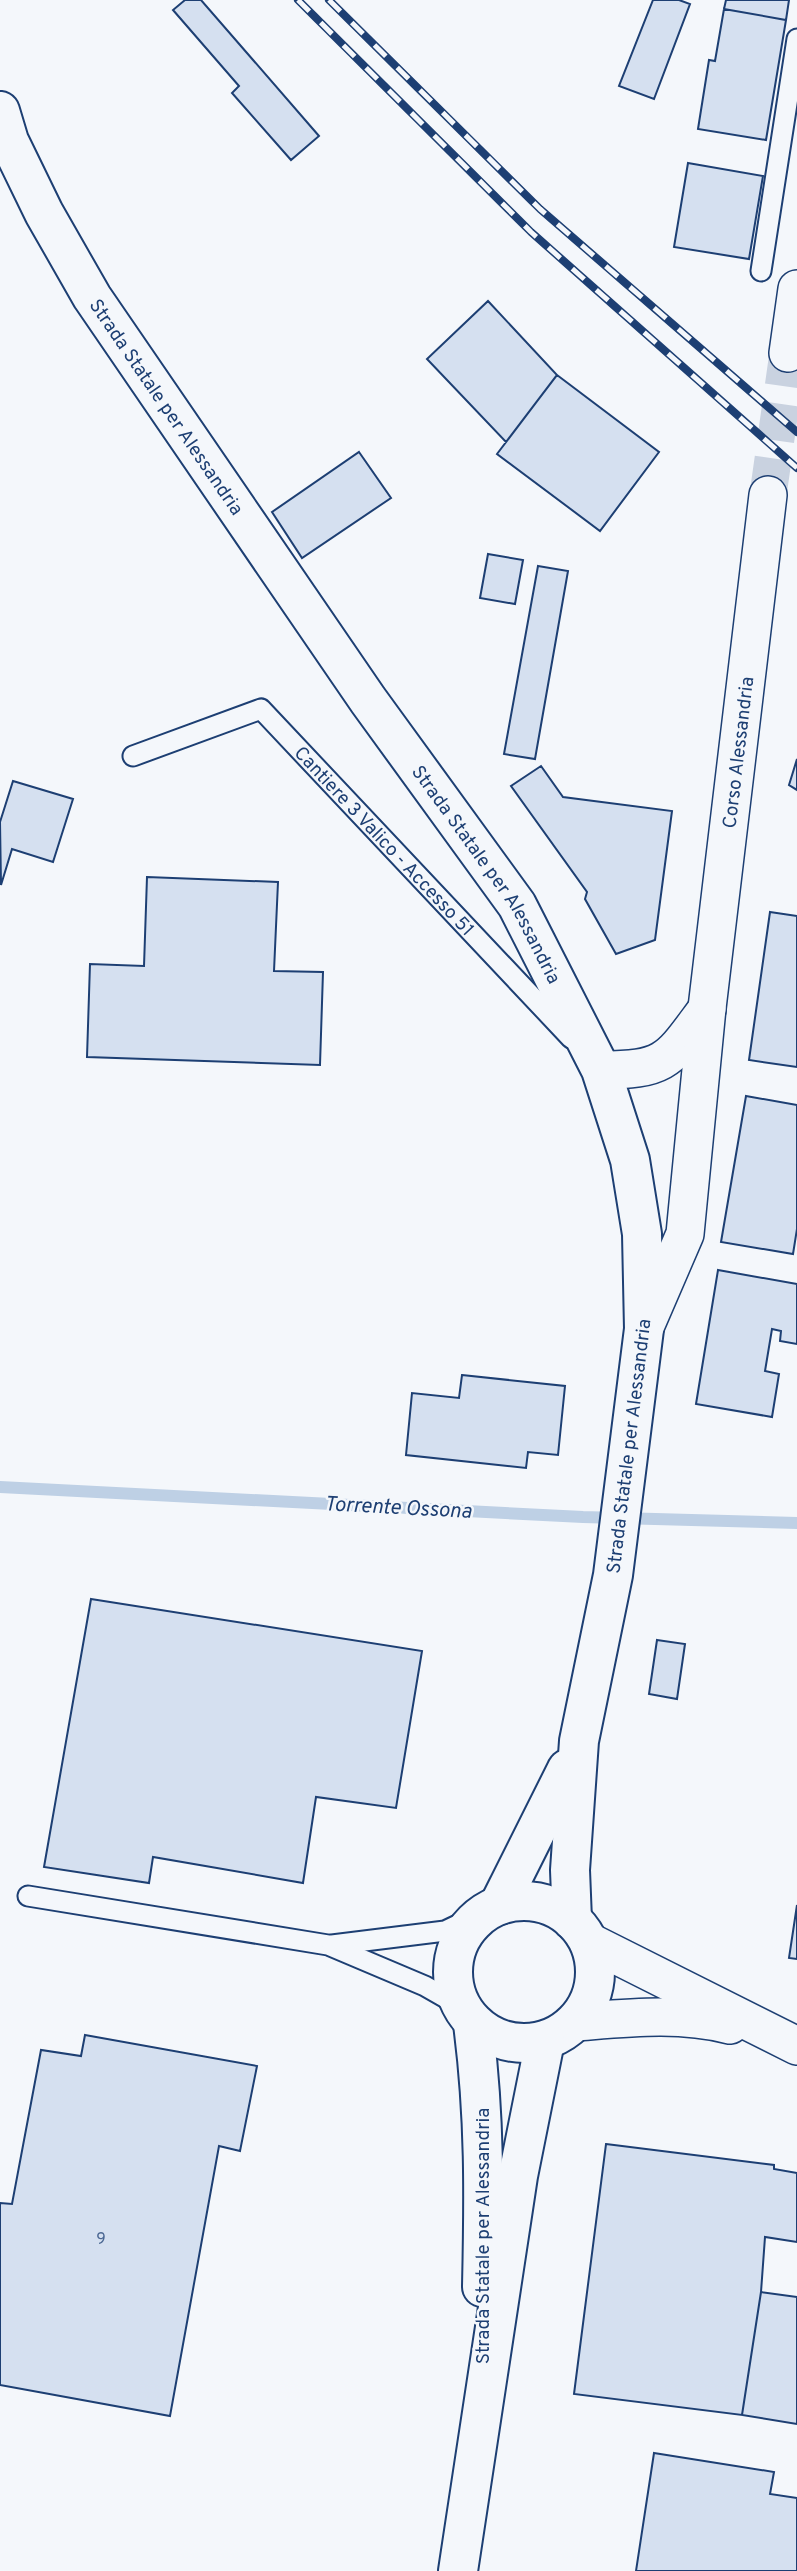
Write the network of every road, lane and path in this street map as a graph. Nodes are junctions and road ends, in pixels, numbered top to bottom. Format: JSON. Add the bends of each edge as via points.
{"nodes":[{"id":1,"x":797,"y":39,"type":"edge"},
{"id":2,"x":0,"y":111,"type":"edge"},
{"id":3,"x":761,"y":271,"type":"dead end"},
{"id":4,"x":797,"y":289,"type":"edge"},
{"id":5,"x":788,"y":353,"type":"tunnel mouth"},
{"id":6,"x":768,"y":495,"type":"tunnel mouth"},
{"id":7,"x":133,"y":755,"type":"dead end"},
{"id":8,"x":708,"y":1008,"type":"junction"},
{"id":9,"x":601,"y":1070,"type":"junction"},
{"id":10,"x":644,"y":1329,"type":"junction"},
{"id":11,"x":579,"y":1741,"type":"junction"},
{"id":12,"x":29,"y":1895,"type":"dead end"},
{"id":13,"x":494,"y":1907,"type":"junction"},
{"id":14,"x":580,"y":1930,"type":"junction"},
{"id":15,"x":328,"y":1945,"type":"junction"},
{"id":16,"x":467,"y":2015,"type":"junction"},
{"id":17,"x":560,"y":2031,"type":"junction"},
{"id":18,"x":784,"y":2040,"type":"edge"},
{"id":19,"x":481,"y":2407,"type":"junction"},
{"id":20,"x":458,"y":2571,"type":"edge"}],
"edges":[{"from":1,"to":3,"type":"lane"},
{"from":2,"to":9,"type":"main road","name":"Strada Statale per Alessandria","via":[[9,141],[44,213],[92,297],[368,700],[517,905]]},
{"from":4,"to":5,"type":"street"},
{"from":6,"to":8,"type":"street","name":"Corso Alessandria"},
{"from":7,"to":9,"type":"lane","name":"Cantiere 3 Valico - Accesso 51","via":[[261,709]]},
{"from":8,"to":9,"type":"street","via":[[673,1054],[642,1070]]},
{"from":8,"to":10,"type":"street","name":"Corso Alessandria","via":[[685,1234]]},
{"from":9,"to":10,"type":"main road","name":"Strada Statale per Alessandria","via":[[630,1160],[642,1234]]},
{"from":10,"to":11,"type":"main road","name":"Strada Statale per Alessandria","via":[[613,1576]]},
{"from":11,"to":13,"type":"main road","name":"Strada Statale per Alessandria","via":[[540,1829]]},
{"from":11,"to":14,"type":"main road","name":"Strada Statale per Alessandria","via":[[570,1870]]},
{"from":12,"to":15,"type":"lane"},
{"from":13,"to":14,"type":"main road","via":[[532,1901],[553,1907]]},
{"from":13,"to":15,"type":"lane","via":[[444,1931]]},
{"from":13,"to":16,"type":"main road","name":"Strada Statale per Alessandria","via":[[471,1923],[456,1952],[453,1985]]},
{"from":14,"to":17,"type":"main road","name":"Strada Statale per Alessandria","via":[[594,1962],[595,1983],[588,2004]]},
{"from":14,"to":18,"type":"street"},
{"from":15,"to":16,"type":"lane","via":[[425,1986]]},
{"from":16,"to":17,"type":"main road","via":[[507,2042],[526,2044]]},
{"from":16,"to":19,"type":"main road","name":"Strada Statale per Alessandria","via":[[483,2095],[485,2149]]},
{"from":17,"to":18,"type":"street","via":[[683,2016]]},
{"from":17,"to":19,"type":"main road","name":"Strada Statale per Alessandria","via":[[519,2176]]},
{"from":19,"to":20,"type":"main road","name":"Strada Statale per Alessandria"}]}
